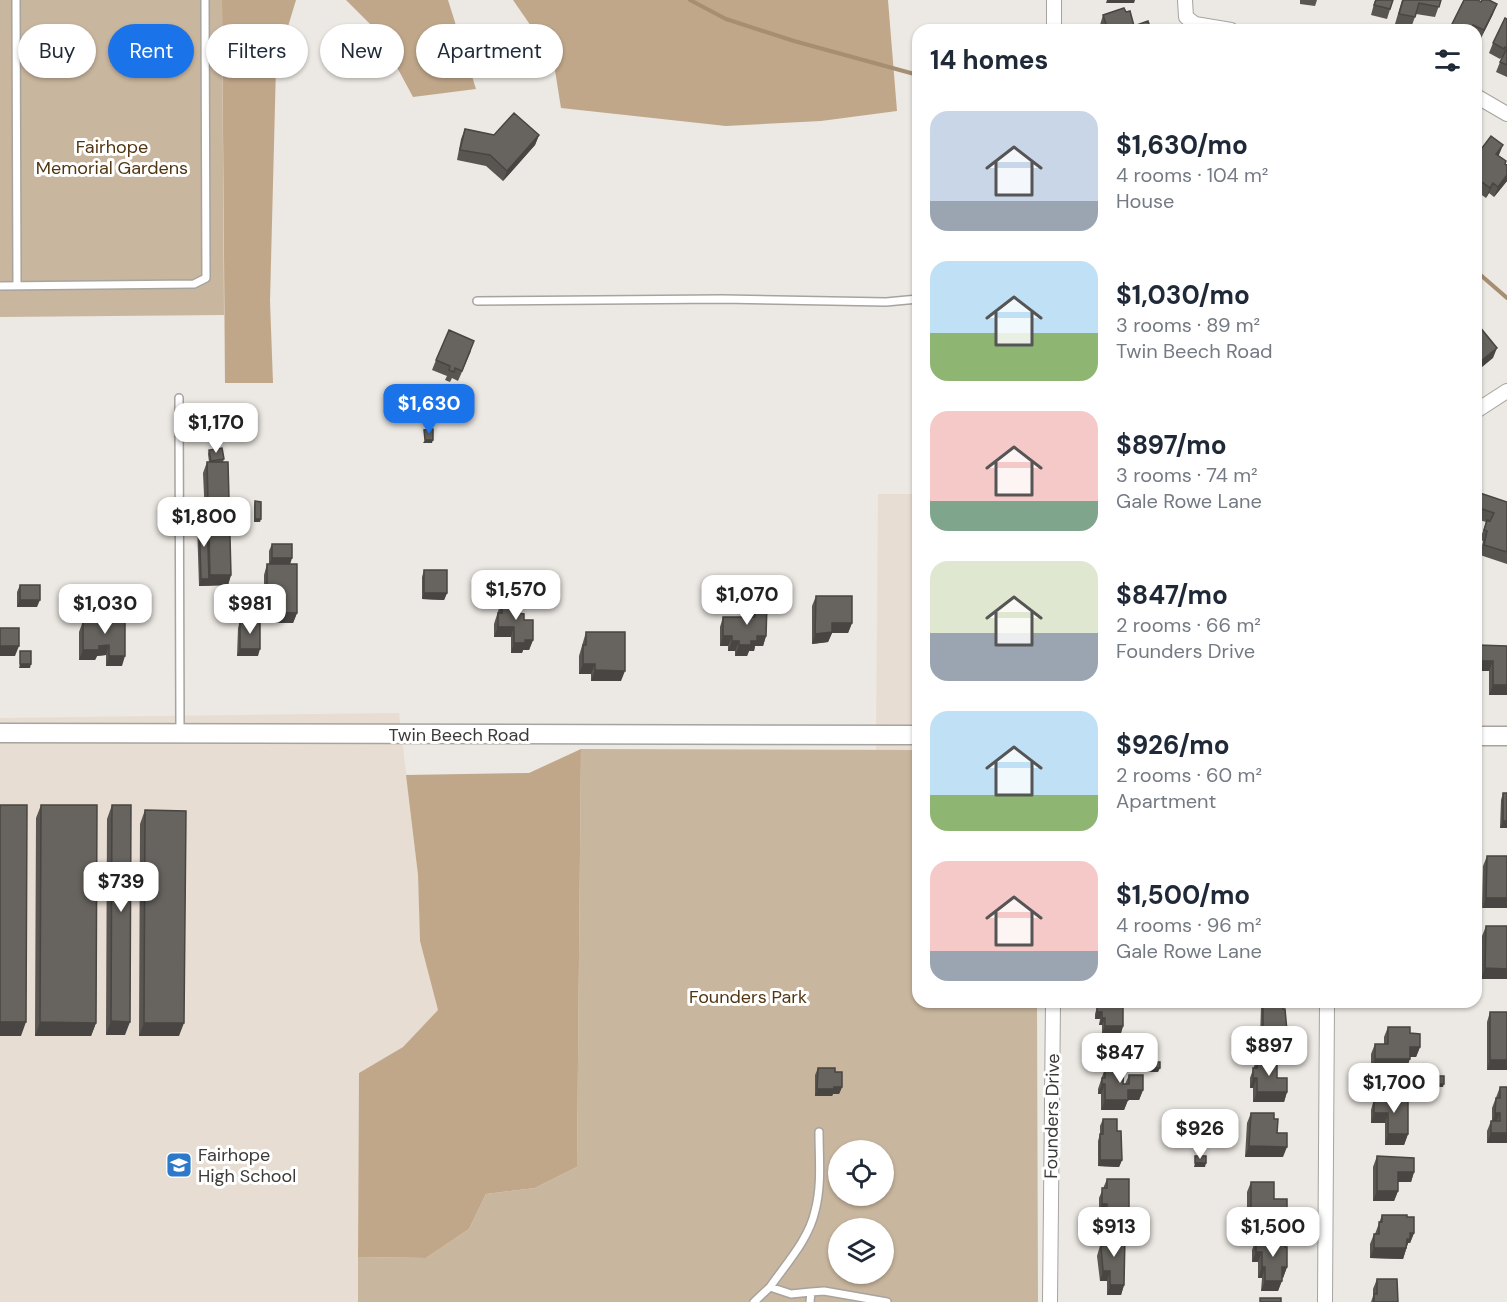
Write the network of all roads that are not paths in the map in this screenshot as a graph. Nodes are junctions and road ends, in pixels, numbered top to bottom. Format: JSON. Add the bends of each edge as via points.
{"nodes":[{"id":1,"x":16,"y":0,"type":"edge"},
{"id":2,"x":205,"y":0,"type":"edge"},
{"id":3,"x":1054,"y":0,"type":"edge"},
{"id":4,"x":1185,"y":0,"type":"edge"},
{"id":5,"x":1054,"y":24,"type":"edge"},
{"id":6,"x":1196,"y":24,"type":"edge"},
{"id":7,"x":1482,"y":99,"type":"edge"},
{"id":8,"x":1507,"y":114,"type":"edge"},
{"id":9,"x":0,"y":286,"type":"edge"},
{"id":10,"x":17,"y":286,"type":"junction"},
{"id":11,"x":912,"y":300,"type":"edge"},
{"id":12,"x":477,"y":301,"type":"dead end"},
{"id":13,"x":1507,"y":390,"type":"edge"},
{"id":14,"x":179,"y":398,"type":"dead end"},
{"id":15,"x":1482,"y":407,"type":"edge"},
{"id":16,"x":0,"y":734,"type":"edge"},
{"id":17,"x":180,"y":734,"type":"junction"},
{"id":18,"x":912,"y":735,"type":"edge"},
{"id":19,"x":1482,"y":736,"type":"edge"},
{"id":20,"x":1507,"y":736,"type":"edge"},
{"id":21,"x":1053,"y":1008,"type":"edge"},
{"id":22,"x":1327,"y":1008,"type":"edge"},
{"id":23,"x":819,"y":1132,"type":"dead end"},
{"id":24,"x":770,"y":1287,"type":"junction"},
{"id":25,"x":811,"y":1292,"type":"junction"},
{"id":26,"x":754,"y":1302,"type":"edge"},
{"id":27,"x":810,"y":1302,"type":"edge"},
{"id":28,"x":887,"y":1302,"type":"edge"},
{"id":29,"x":1050,"y":1302,"type":"edge"},
{"id":30,"x":1325,"y":1302,"type":"edge"}],
"edges":[{"from":1,"to":10,"type":"lane"},
{"from":2,"to":10,"type":"lane","via":[[206,278],[194,284]]},
{"from":3,"to":5,"type":"street"},
{"from":4,"to":6,"type":"street","via":[[1186,17]]},
{"from":7,"to":8,"type":"street"},
{"from":9,"to":10,"type":"lane"},
{"from":11,"to":12,"type":"lane"},
{"from":13,"to":15,"type":"street"},
{"from":14,"to":17,"type":"lane"},
{"from":16,"to":17,"type":"street","name":"Twin Beech Road"},
{"from":17,"to":18,"type":"street","name":"Twin Beech Road"},
{"from":19,"to":20,"type":"street"},
{"from":21,"to":29,"type":"street","name":"Founders Drive"},
{"from":22,"to":30,"type":"street"},
{"from":23,"to":24,"type":"lane","via":[[820,1185],[815,1212],[807,1233]]},
{"from":24,"to":25,"type":"lane","via":[[791,1293]]},
{"from":24,"to":26,"type":"lane"},
{"from":25,"to":27,"type":"lane"},
{"from":25,"to":28,"type":"lane"}]}
